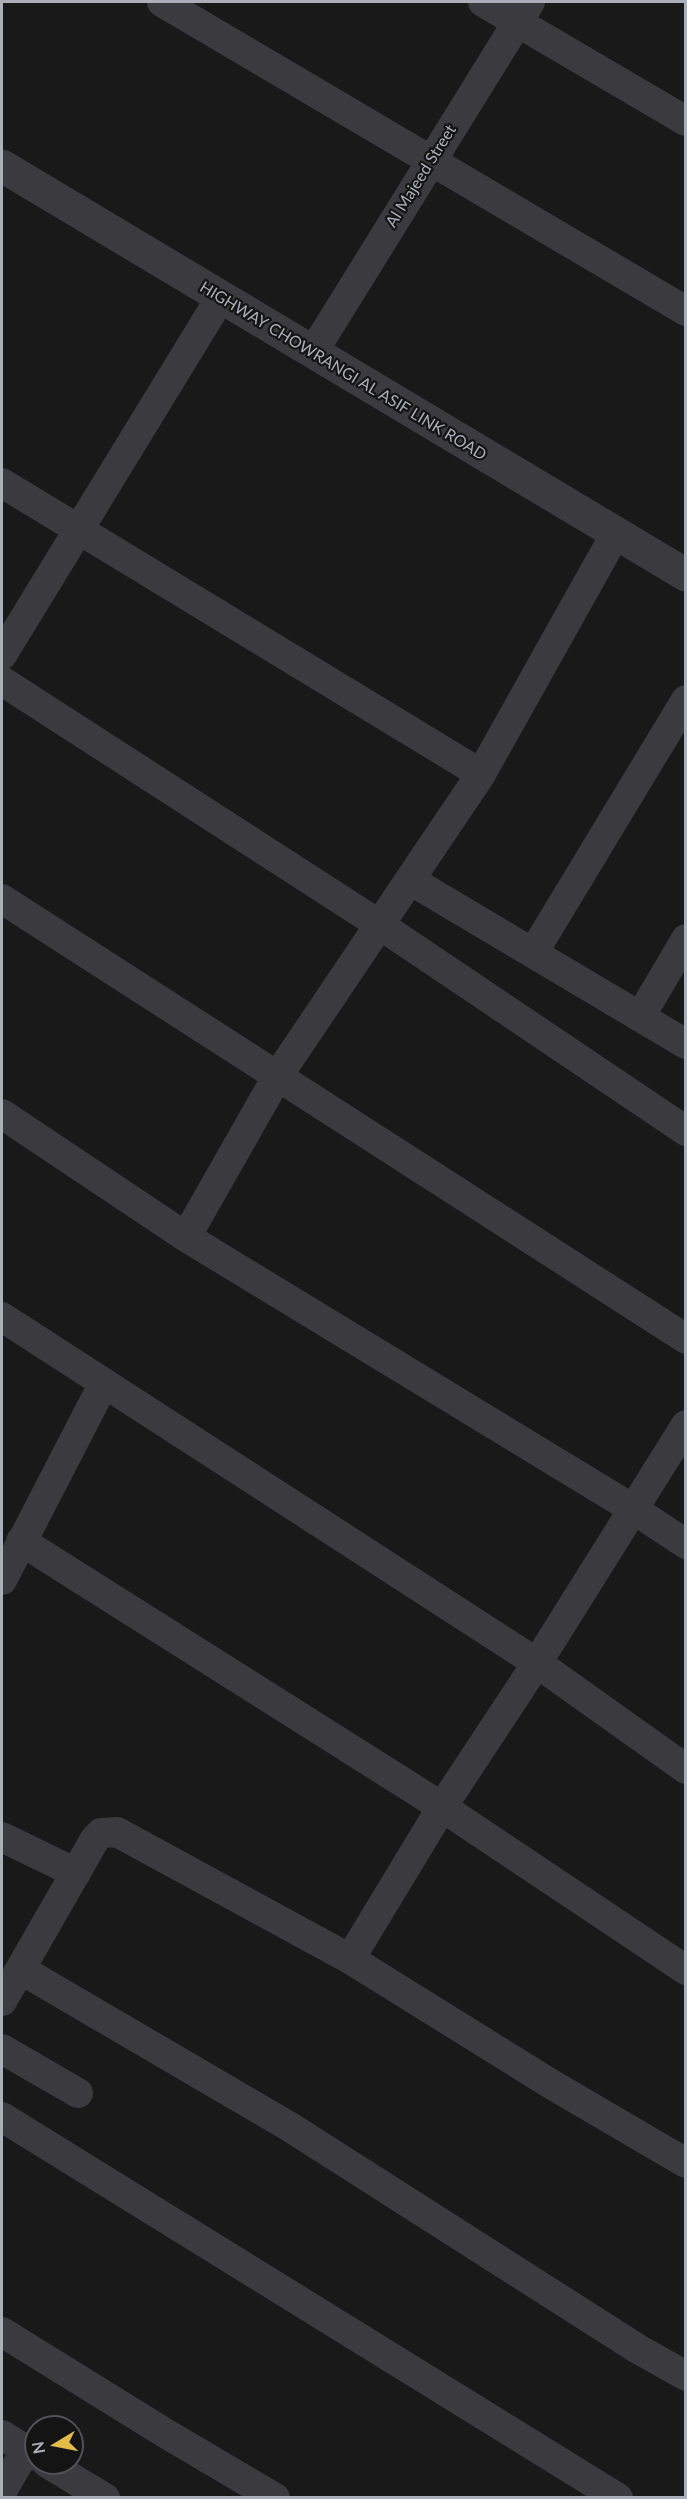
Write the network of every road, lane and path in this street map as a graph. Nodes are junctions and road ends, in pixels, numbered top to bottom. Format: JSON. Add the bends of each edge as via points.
{"nodes":[{"id":1,"x":162,"y":2,"type":"edge"},
{"id":2,"x":483,"y":2,"type":"edge"},
{"id":3,"x":524,"y":12,"type":"edge"},
{"id":4,"x":686,"y":121,"type":"edge"},
{"id":5,"x":429,"y":161,"type":"junction"},
{"id":6,"x":2,"y":166,"type":"edge"},
{"id":7,"x":221,"y":297,"type":"junction"},
{"id":8,"x":686,"y":312,"type":"edge"},
{"id":9,"x":313,"y":352,"type":"junction"},
{"id":10,"x":2,"y":483,"type":"edge"},
{"id":11,"x":79,"y":530,"type":"junction"},
{"id":12,"x":616,"y":533,"type":"junction"},
{"id":13,"x":686,"y":575,"type":"edge"},
{"id":14,"x":2,"y":656,"type":"edge"},
{"id":15,"x":2,"y":681,"type":"edge"},
{"id":16,"x":686,"y":700,"type":"edge"},
{"id":17,"x":481,"y":774,"type":"junction"},
{"id":18,"x":410,"y":880,"type":"junction"},
{"id":19,"x":2,"y":899,"type":"edge"},
{"id":20,"x":380,"y":926,"type":"junction"},
{"id":21,"x":686,"y":939,"type":"edge"},
{"id":22,"x":533,"y":953,"type":"junction"},
{"id":23,"x":640,"y":1017,"type":"junction"},
{"id":24,"x":686,"y":1044,"type":"edge"},
{"id":25,"x":278,"y":1077,"type":"junction"},
{"id":26,"x":2,"y":1114,"type":"edge"},
{"id":27,"x":686,"y":1131,"type":"edge"},
{"id":28,"x":186,"y":1237,"type":"junction"},
{"id":29,"x":2,"y":1317,"type":"edge"},
{"id":30,"x":686,"y":1339,"type":"edge"},
{"id":31,"x":104,"y":1383,"type":"junction"},
{"id":32,"x":686,"y":1425,"type":"edge"},
{"id":33,"x":633,"y":1509,"type":"junction"},
{"id":34,"x":21,"y":1541,"type":"junction"},
{"id":35,"x":686,"y":1544,"type":"edge"},
{"id":36,"x":2,"y":1580,"type":"edge"},
{"id":37,"x":537,"y":1663,"type":"junction"},
{"id":38,"x":686,"y":1770,"type":"edge"},
{"id":39,"x":442,"y":1807,"type":"junction"},
{"id":40,"x":2,"y":1837,"type":"edge"},
{"id":41,"x":76,"y":1873,"type":"junction"},
{"id":42,"x":350,"y":1959,"type":"junction"},
{"id":43,"x":20,"y":1969,"type":"junction"},
{"id":44,"x":686,"y":1970,"type":"edge"},
{"id":45,"x":2,"y":2001,"type":"edge"},
{"id":46,"x":2,"y":2049,"type":"edge"},
{"id":47,"x":78,"y":2093,"type":"dead end"},
{"id":48,"x":2,"y":2117,"type":"edge"},
{"id":49,"x":686,"y":2163,"type":"edge"},
{"id":50,"x":2,"y":2332,"type":"edge"},
{"id":51,"x":686,"y":2376,"type":"edge"},
{"id":52,"x":24,"y":2457,"type":"edge"},
{"id":53,"x":67,"y":2475,"type":"edge"},
{"id":54,"x":2,"y":2490,"type":"edge"},
{"id":55,"x":105,"y":2498,"type":"edge"},
{"id":56,"x":275,"y":2498,"type":"edge"},
{"id":57,"x":618,"y":2498,"type":"edge"}],
"edges":[{"from":1,"to":5,"type":"street"},
{"from":2,"to":3,"type":"street"},
{"from":3,"to":4,"type":"street"},
{"from":3,"to":5,"type":"street","name":"Al Majeed Street"},
{"from":5,"to":8,"type":"street"},
{"from":5,"to":9,"type":"street","name":"Al Majeed Street"},
{"from":6,"to":7,"type":"street","name":"HIGHWAY CHOWRANGI AL ASIF LINK ROAD"},
{"from":7,"to":9,"type":"street","name":"HIGHWAY CHOWRANGI AL ASIF LINK ROAD"},
{"from":7,"to":11,"type":"street"},
{"from":9,"to":12,"type":"street","name":"HIGHWAY CHOWRANGI AL ASIF LINK ROAD"},
{"from":10,"to":11,"type":"street"},
{"from":11,"to":14,"type":"street"},
{"from":11,"to":17,"type":"street"},
{"from":12,"to":13,"type":"street","name":"HIGHWAY CHOWRANGI AL ASIF LINK ROAD"},
{"from":12,"to":17,"type":"street"},
{"from":15,"to":20,"type":"street"},
{"from":16,"to":22,"type":"street"},
{"from":17,"to":18,"type":"street"},
{"from":18,"to":20,"type":"street"},
{"from":18,"to":22,"type":"street"},
{"from":19,"to":25,"type":"street"},
{"from":20,"to":25,"type":"street"},
{"from":20,"to":27,"type":"street"},
{"from":21,"to":23,"type":"street"},
{"from":22,"to":23,"type":"street"},
{"from":23,"to":24,"type":"street"},
{"from":25,"to":28,"type":"street"},
{"from":25,"to":30,"type":"street"},
{"from":26,"to":28,"type":"street"},
{"from":28,"to":33,"type":"street"},
{"from":29,"to":31,"type":"street"},
{"from":31,"to":34,"type":"street"},
{"from":31,"to":37,"type":"street"},
{"from":32,"to":33,"type":"street"},
{"from":33,"to":35,"type":"street"},
{"from":33,"to":37,"type":"street"},
{"from":34,"to":36,"type":"street"},
{"from":34,"to":39,"type":"street"},
{"from":37,"to":38,"type":"street"},
{"from":37,"to":39,"type":"street"},
{"from":39,"to":42,"type":"street"},
{"from":39,"to":44,"type":"street"},
{"from":40,"to":41,"type":"street"},
{"from":41,"to":42,"type":"street","via":[[101,1833],[117,1832]]},
{"from":41,"to":43,"type":"street"},
{"from":42,"to":49,"type":"street"},
{"from":43,"to":45,"type":"street"},
{"from":43,"to":51,"type":"street","via":[[290,2127]]},
{"from":46,"to":47,"type":"street"},
{"from":48,"to":57,"type":"street"},
{"from":50,"to":56,"type":"street"},
{"from":52,"to":54,"type":"street"},
{"from":53,"to":55,"type":"street"}]}
